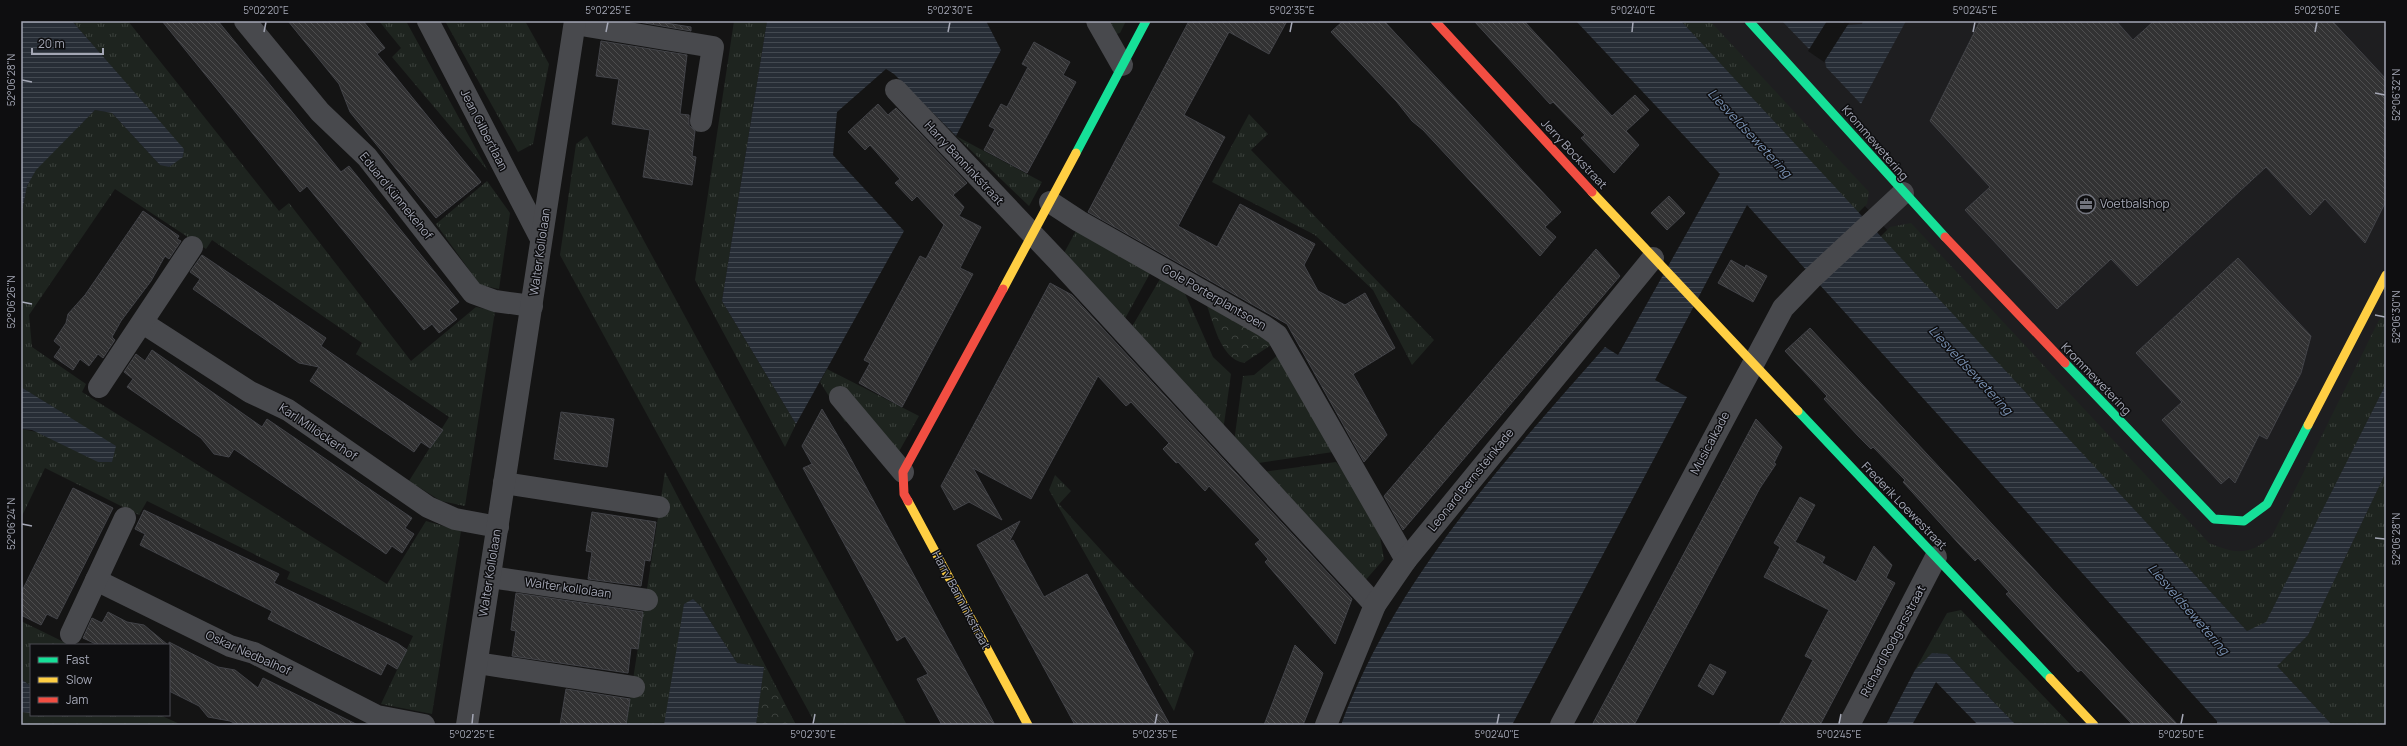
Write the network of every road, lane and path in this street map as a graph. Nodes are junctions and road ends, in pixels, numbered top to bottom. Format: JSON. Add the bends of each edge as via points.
{"nodes":[{"id":1,"x":245,"y":21,"type":"edge"},
{"id":2,"x":428,"y":21,"type":"edge"},
{"id":3,"x":1097,"y":21,"type":"edge"},
{"id":4,"x":1146,"y":21,"type":"edge"},
{"id":5,"x":1434,"y":21,"type":"edge"},
{"id":6,"x":1749,"y":21,"type":"edge"},
{"id":7,"x":575,"y":23,"type":"edge"},
{"id":8,"x":1122,"y":65,"type":"junction"},
{"id":9,"x":896,"y":90,"type":"dead end"},
{"id":10,"x":701,"y":121,"type":"dead end"},
{"id":11,"x":1903,"y":193,"type":"junction"},
{"id":12,"x":1050,"y":202,"type":"junction"},
{"id":13,"x":1032,"y":236,"type":"junction"},
{"id":14,"x":541,"y":239,"type":"junction"},
{"id":15,"x":192,"y":247,"type":"dead end"},
{"id":16,"x":1658,"y":263,"type":"junction"},
{"id":17,"x":2386,"y":276,"type":"edge"},
{"id":18,"x":1697,"y":302,"type":"joint"},
{"id":19,"x":532,"y":306,"type":"junction"},
{"id":20,"x":143,"y":323,"type":"junction"},
{"id":21,"x":1753,"y":363,"type":"junction"},
{"id":22,"x":99,"y":387,"type":"dead end"},
{"id":23,"x":840,"y":397,"type":"dead end"},
{"id":24,"x":903,"y":472,"type":"junction"},
{"id":25,"x":504,"y":483,"type":"junction"},
{"id":26,"x":659,"y":507,"type":"dead end"},
{"id":27,"x":125,"y":518,"type":"dead end"},
{"id":28,"x":498,"y":527,"type":"junction"},
{"id":29,"x":1936,"y":557,"type":"junction"},
{"id":30,"x":1406,"y":560,"type":"junction"},
{"id":31,"x":490,"y":577,"type":"junction"},
{"id":32,"x":96,"y":580,"type":"junction"},
{"id":33,"x":647,"y":600,"type":"dead end"},
{"id":34,"x":1375,"y":605,"type":"junction"},
{"id":35,"x":71,"y":634,"type":"dead end"},
{"id":36,"x":477,"y":663,"type":"junction"},
{"id":37,"x":634,"y":687,"type":"dead end"},
{"id":38,"x":424,"y":725,"type":"edge"},
{"id":39,"x":467,"y":725,"type":"edge"},
{"id":40,"x":1028,"y":725,"type":"edge"},
{"id":41,"x":1326,"y":725,"type":"edge"},
{"id":42,"x":1561,"y":725,"type":"edge"},
{"id":43,"x":1849,"y":725,"type":"edge"},
{"id":44,"x":2094,"y":725,"type":"edge"}],
"edges":[{"from":1,"to":19,"type":"street","name":"Eduard Künnekehof","via":[[320,112],[366,157],[473,293],[495,301]]},
{"from":2,"to":14,"type":"street","name":"Jean Gilbertlaan"},
{"from":3,"to":8,"type":"street"},
{"from":4,"to":8,"type":"street"},
{"from":5,"to":16,"type":"street","name":"Jerry Bockstraat"},
{"from":6,"to":11,"type":"street","name":"Krommewetering"},
{"from":7,"to":10,"type":"street","via":[[713,47]]},
{"from":7,"to":14,"type":"street","name":"Walter Kollolaan"},
{"from":8,"to":12,"type":"street"},
{"from":9,"to":13,"type":"street","name":"Harry Banninkstraat"},
{"from":11,"to":17,"type":"street","name":"Krommewetering","via":[[2214,519],[2244,521],[2267,504]]},
{"from":11,"to":21,"type":"street","name":"Musicalkade","via":[[1810,279],[1783,308]]},
{"from":12,"to":13,"type":"street"},
{"from":12,"to":30,"type":"street","name":"Cole Porterplantsoen","via":[[1277,335]]},
{"from":13,"to":24,"type":"street"},
{"from":13,"to":34,"type":"street","via":[[1058,261]]},
{"from":14,"to":19,"type":"street","name":"Walter Kollolaan"},
{"from":15,"to":20,"type":"street"},
{"from":16,"to":18,"type":"street","name":"Jerry Bockstraat"},
{"from":16,"to":30,"type":"street","name":"Leonard Bernsteinkade"},
{"from":18,"to":21,"type":"street","name":"Frederik Loewestraat"},
{"from":19,"to":25,"type":"street","name":"Walter Kollolaan"},
{"from":20,"to":22,"type":"street"},
{"from":20,"to":28,"type":"street","name":"Karl Millöckerhof","via":[[250,392],[288,410],[428,507],[455,519]]},
{"from":21,"to":29,"type":"street","name":"Frederik Loewestraat"},
{"from":21,"to":42,"type":"street","name":"Musicalkade"},
{"from":23,"to":24,"type":"street"},
{"from":24,"to":40,"type":"street","name":"Harry Banninkstraat","via":[[904,494]]},
{"from":25,"to":26,"type":"street"},
{"from":25,"to":28,"type":"street","name":"Walter Kollolaan"},
{"from":27,"to":32,"type":"street"},
{"from":28,"to":31,"type":"street","name":"Walter Kollolaan"},
{"from":29,"to":43,"type":"street","name":"Richard Rodgersstraat"},
{"from":29,"to":44,"type":"street","name":"Frederik Loewestraat"},
{"from":30,"to":34,"type":"street","name":"Leonard Bernsteinkade"},
{"from":31,"to":33,"type":"street","name":"Walter kollolaan"},
{"from":31,"to":36,"type":"street","name":"Walter Kollolaan"},
{"from":32,"to":35,"type":"street"},
{"from":32,"to":38,"type":"street","name":"Oskar Nedbalhof","via":[[230,646],[254,653],[377,716]]},
{"from":34,"to":41,"type":"street","name":"Leonard Bernsteinkade"},
{"from":36,"to":37,"type":"street"},
{"from":36,"to":39,"type":"street","name":"Walter Kollolaan"}]}
